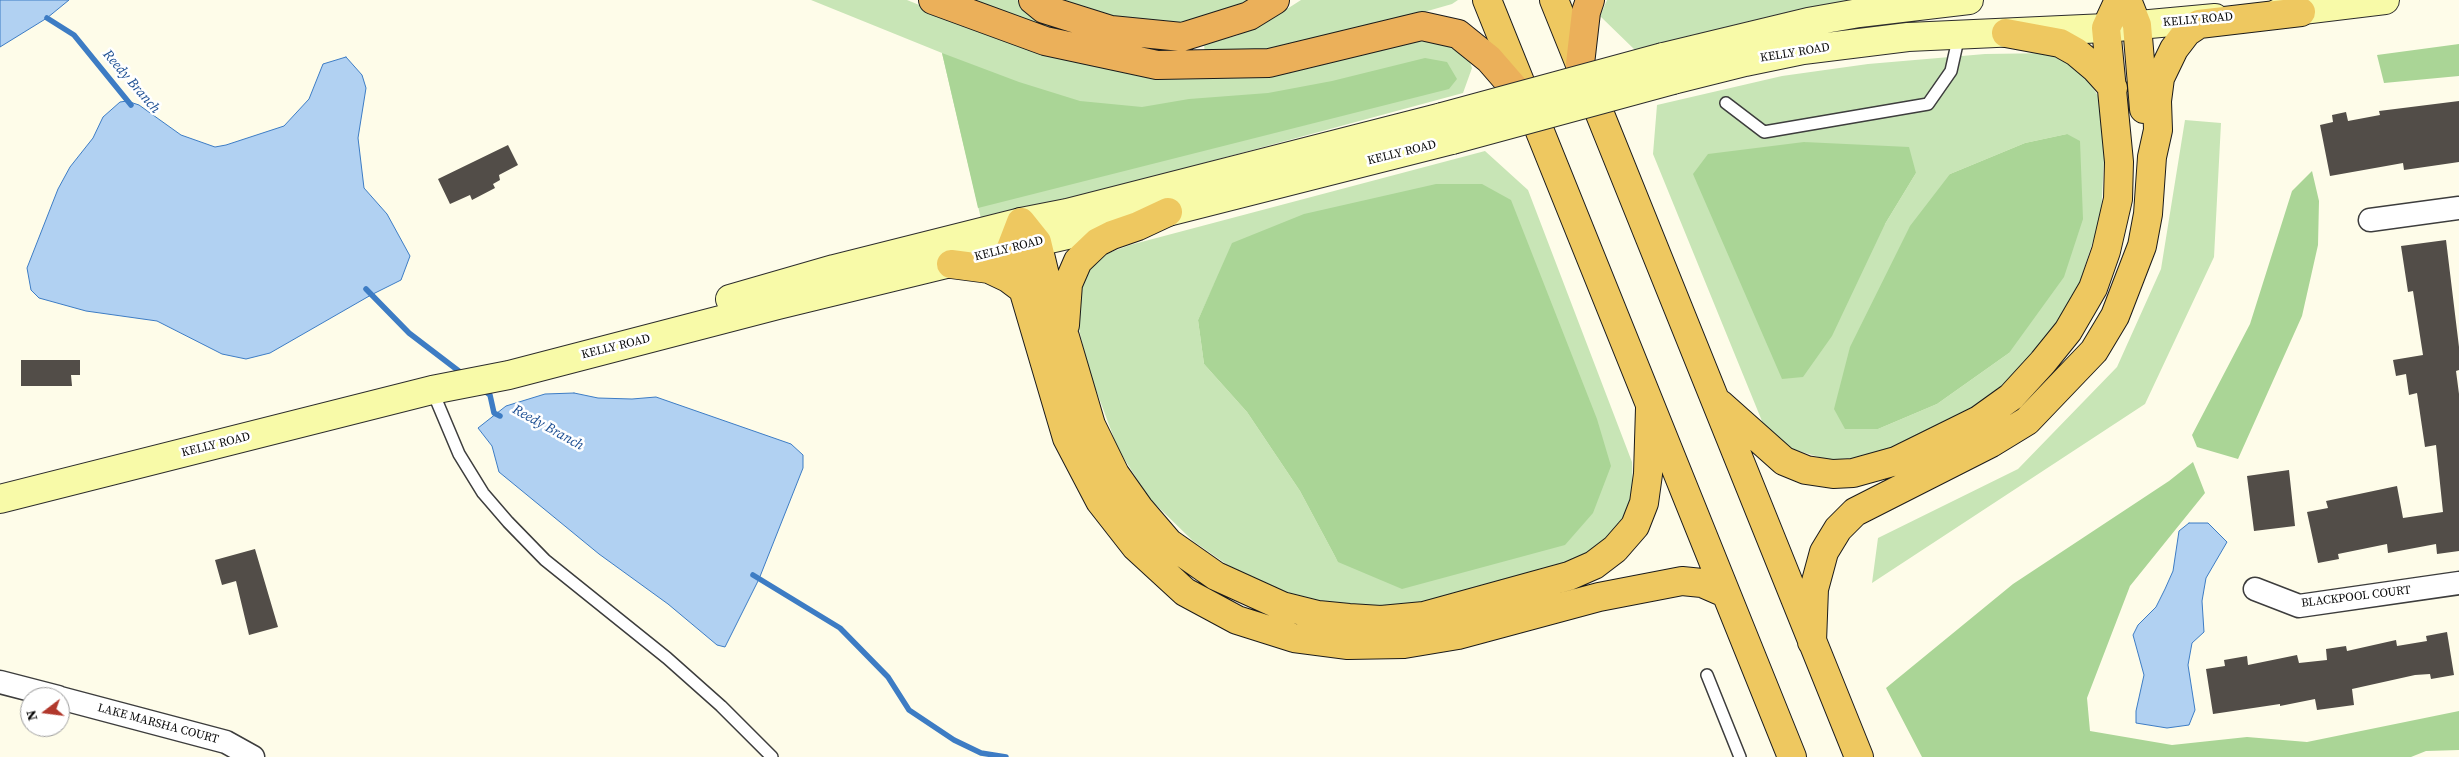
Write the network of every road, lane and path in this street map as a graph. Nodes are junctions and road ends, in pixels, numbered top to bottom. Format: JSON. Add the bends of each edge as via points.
{"nodes":[{"id":1,"x":933,"y":0,"type":"edge"},
{"id":2,"x":1034,"y":0,"type":"edge"},
{"id":3,"x":1275,"y":0,"type":"edge"},
{"id":4,"x":1487,"y":0,"type":"edge"},
{"id":5,"x":1554,"y":0,"type":"edge"},
{"id":6,"x":1590,"y":0,"type":"edge"},
{"id":7,"x":1969,"y":0,"type":"edge"},
{"id":8,"x":2119,"y":0,"type":"edge"},
{"id":9,"x":2385,"y":0,"type":"edge"},
{"id":10,"x":2132,"y":12,"type":"edge"},
{"id":11,"x":2301,"y":12,"type":"junction"},
{"id":12,"x":2106,"y":28,"type":"junction"},
{"id":13,"x":2006,"y":33,"type":"junction"},
{"id":14,"x":1959,"y":35,"type":"junction"},
{"id":15,"x":1580,"y":64,"type":"junction"},
{"id":16,"x":1668,"y":68,"type":"junction"},
{"id":17,"x":2112,"y":88,"type":"junction"},
{"id":18,"x":1528,"y":104,"type":"junction"},
{"id":19,"x":1726,"y":104,"type":"dead end"},
{"id":20,"x":1447,"y":129,"type":"junction"},
{"id":21,"x":2152,"y":157,"type":"junction"},
{"id":22,"x":2459,"y":208,"type":"edge"},
{"id":23,"x":1168,"y":212,"type":"junction"},
{"id":24,"x":2370,"y":220,"type":"dead end"},
{"id":25,"x":1029,"y":232,"type":"junction"},
{"id":26,"x":1011,"y":248,"type":"junction"},
{"id":27,"x":951,"y":264,"type":"junction"},
{"id":28,"x":1024,"y":290,"type":"junction"},
{"id":29,"x":1065,"y":337,"type":"junction"},
{"id":30,"x":432,"y":390,"type":"junction"},
{"id":31,"x":1715,"y":399,"type":"junction"},
{"id":32,"x":1650,"y":408,"type":"junction"},
{"id":33,"x":0,"y":499,"type":"edge"},
{"id":34,"x":2459,"y":583,"type":"edge"},
{"id":35,"x":2255,"y":590,"type":"dead end"},
{"id":36,"x":1725,"y":593,"type":"junction"},
{"id":37,"x":1812,"y":642,"type":"junction"},
{"id":38,"x":1707,"y":675,"type":"dead end"},
{"id":39,"x":0,"y":682,"type":"edge"},
{"id":40,"x":20,"y":687,"type":"edge"},
{"id":41,"x":70,"y":700,"type":"edge"},
{"id":42,"x":253,"y":757,"type":"edge"},
{"id":43,"x":772,"y":757,"type":"edge"},
{"id":44,"x":1740,"y":757,"type":"edge"},
{"id":45,"x":1792,"y":757,"type":"edge"},
{"id":46,"x":1859,"y":757,"type":"edge"}],
"edges":[{"from":1,"to":18,"type":"highway","via":[[1045,41],[1157,65],[1268,63],[1422,26],[1458,34],[1489,59]]},
{"from":2,"to":3,"type":"highway","via":[[1044,9],[1111,30],[1182,37],[1249,16]]},
{"from":4,"to":18,"type":"highway"},
{"from":5,"to":15,"type":"highway"},
{"from":6,"to":15,"type":"highway"},
{"from":7,"to":16,"type":"main road","name":"KELLY ROAD","via":[[1859,13],[1763,32]]},
{"from":8,"to":12,"type":"highway"},
{"from":9,"to":11,"type":"main road","name":"KELLY ROAD"},
{"from":10,"to":11,"type":"main road","name":"KELLY ROAD"},
{"from":10,"to":12,"type":"main road","name":"KELLY ROAD"},
{"from":10,"to":21,"type":"highway","via":[[2146,136]]},
{"from":11,"to":21,"type":"highway","via":[[2198,24],[2188,32],[2167,61],[2160,78],[2158,130]]},
{"from":12,"to":13,"type":"main road","name":"KELLY ROAD"},
{"from":12,"to":17,"type":"highway"},
{"from":13,"to":14,"type":"main road","name":"KELLY ROAD"},
{"from":13,"to":17,"type":"highway","via":[[2060,44],[2076,52]]},
{"from":14,"to":16,"type":"main road","name":"KELLY ROAD","via":[[1908,37],[1803,50],[1746,62]]},
{"from":14,"to":19,"type":"lane","via":[[1951,71],[1928,104],[1764,132]]},
{"from":15,"to":31,"type":"highway"},
{"from":16,"to":20,"type":"main road","name":"KELLY ROAD","bridge":true},
{"from":17,"to":31,"type":"highway","via":[[2119,162],[2118,199],[2094,288],[2068,332],[2011,397],[1958,432],[1896,461],[1853,473],[1832,474],[1806,470],[1784,461]]},
{"from":18,"to":32,"type":"highway"},
{"from":20,"to":23,"type":"main road","name":"KELLY ROAD"},
{"from":20,"to":25,"type":"main road","name":"KELLY ROAD","via":[[1077,211]]},
{"from":21,"to":37,"type":"highway","via":[[2142,246],[2115,316],[2094,351],[2027,421],[1982,448],[1856,512],[1838,529],[1824,552],[1814,589]]},
{"from":22,"to":24,"type":"street"},
{"from":23,"to":25,"type":"main road","name":"KELLY ROAD"},
{"from":23,"to":29,"type":"highway","via":[[1098,242],[1078,261],[1068,284]]},
{"from":25,"to":26,"type":"highway"},
{"from":25,"to":29,"type":"highway","via":[[1055,317]]},
{"from":25,"to":30,"type":"main road","name":"KELLY ROAD","via":[[834,268],[546,352]]},
{"from":26,"to":27,"type":"main road","name":"KELLY ROAD"},
{"from":26,"to":28,"type":"highway"},
{"from":27,"to":28,"type":"highway","via":[[989,269]]},
{"from":27,"to":30,"type":"main road","name":"KELLY ROAD","via":[[509,375]]},
{"from":28,"to":36,"type":"highway","via":[[1067,438],[1100,502],[1136,547],[1185,592],[1237,620],[1294,638],[1348,645],[1404,644],[1458,635],[1599,597],[1682,582],[1702,583]]},
{"from":29,"to":32,"type":"highway","via":[[1091,425],[1115,474],[1169,543],[1216,576],[1249,593],[1318,615],[1381,620],[1424,616],[1560,579],[1594,565],[1615,549],[1635,526],[1644,502]]},
{"from":30,"to":33,"type":"main road","name":"KELLY ROAD"},
{"from":30,"to":43,"type":"lane","via":[[460,454],[483,494],[508,522],[545,560],[721,706]]},
{"from":31,"to":37,"type":"highway"},
{"from":32,"to":36,"type":"highway"},
{"from":34,"to":35,"type":"street","name":"BLACKPOOL COURT","via":[[2299,606]]},
{"from":36,"to":45,"type":"highway"},
{"from":37,"to":46,"type":"highway"},
{"from":38,"to":44,"type":"lane"},
{"from":39,"to":40,"type":"street","name":"LAKE MARSHA COURT"},
{"from":41,"to":42,"type":"street","name":"LAKE MARSHA COURT","via":[[226,742]]}]}
